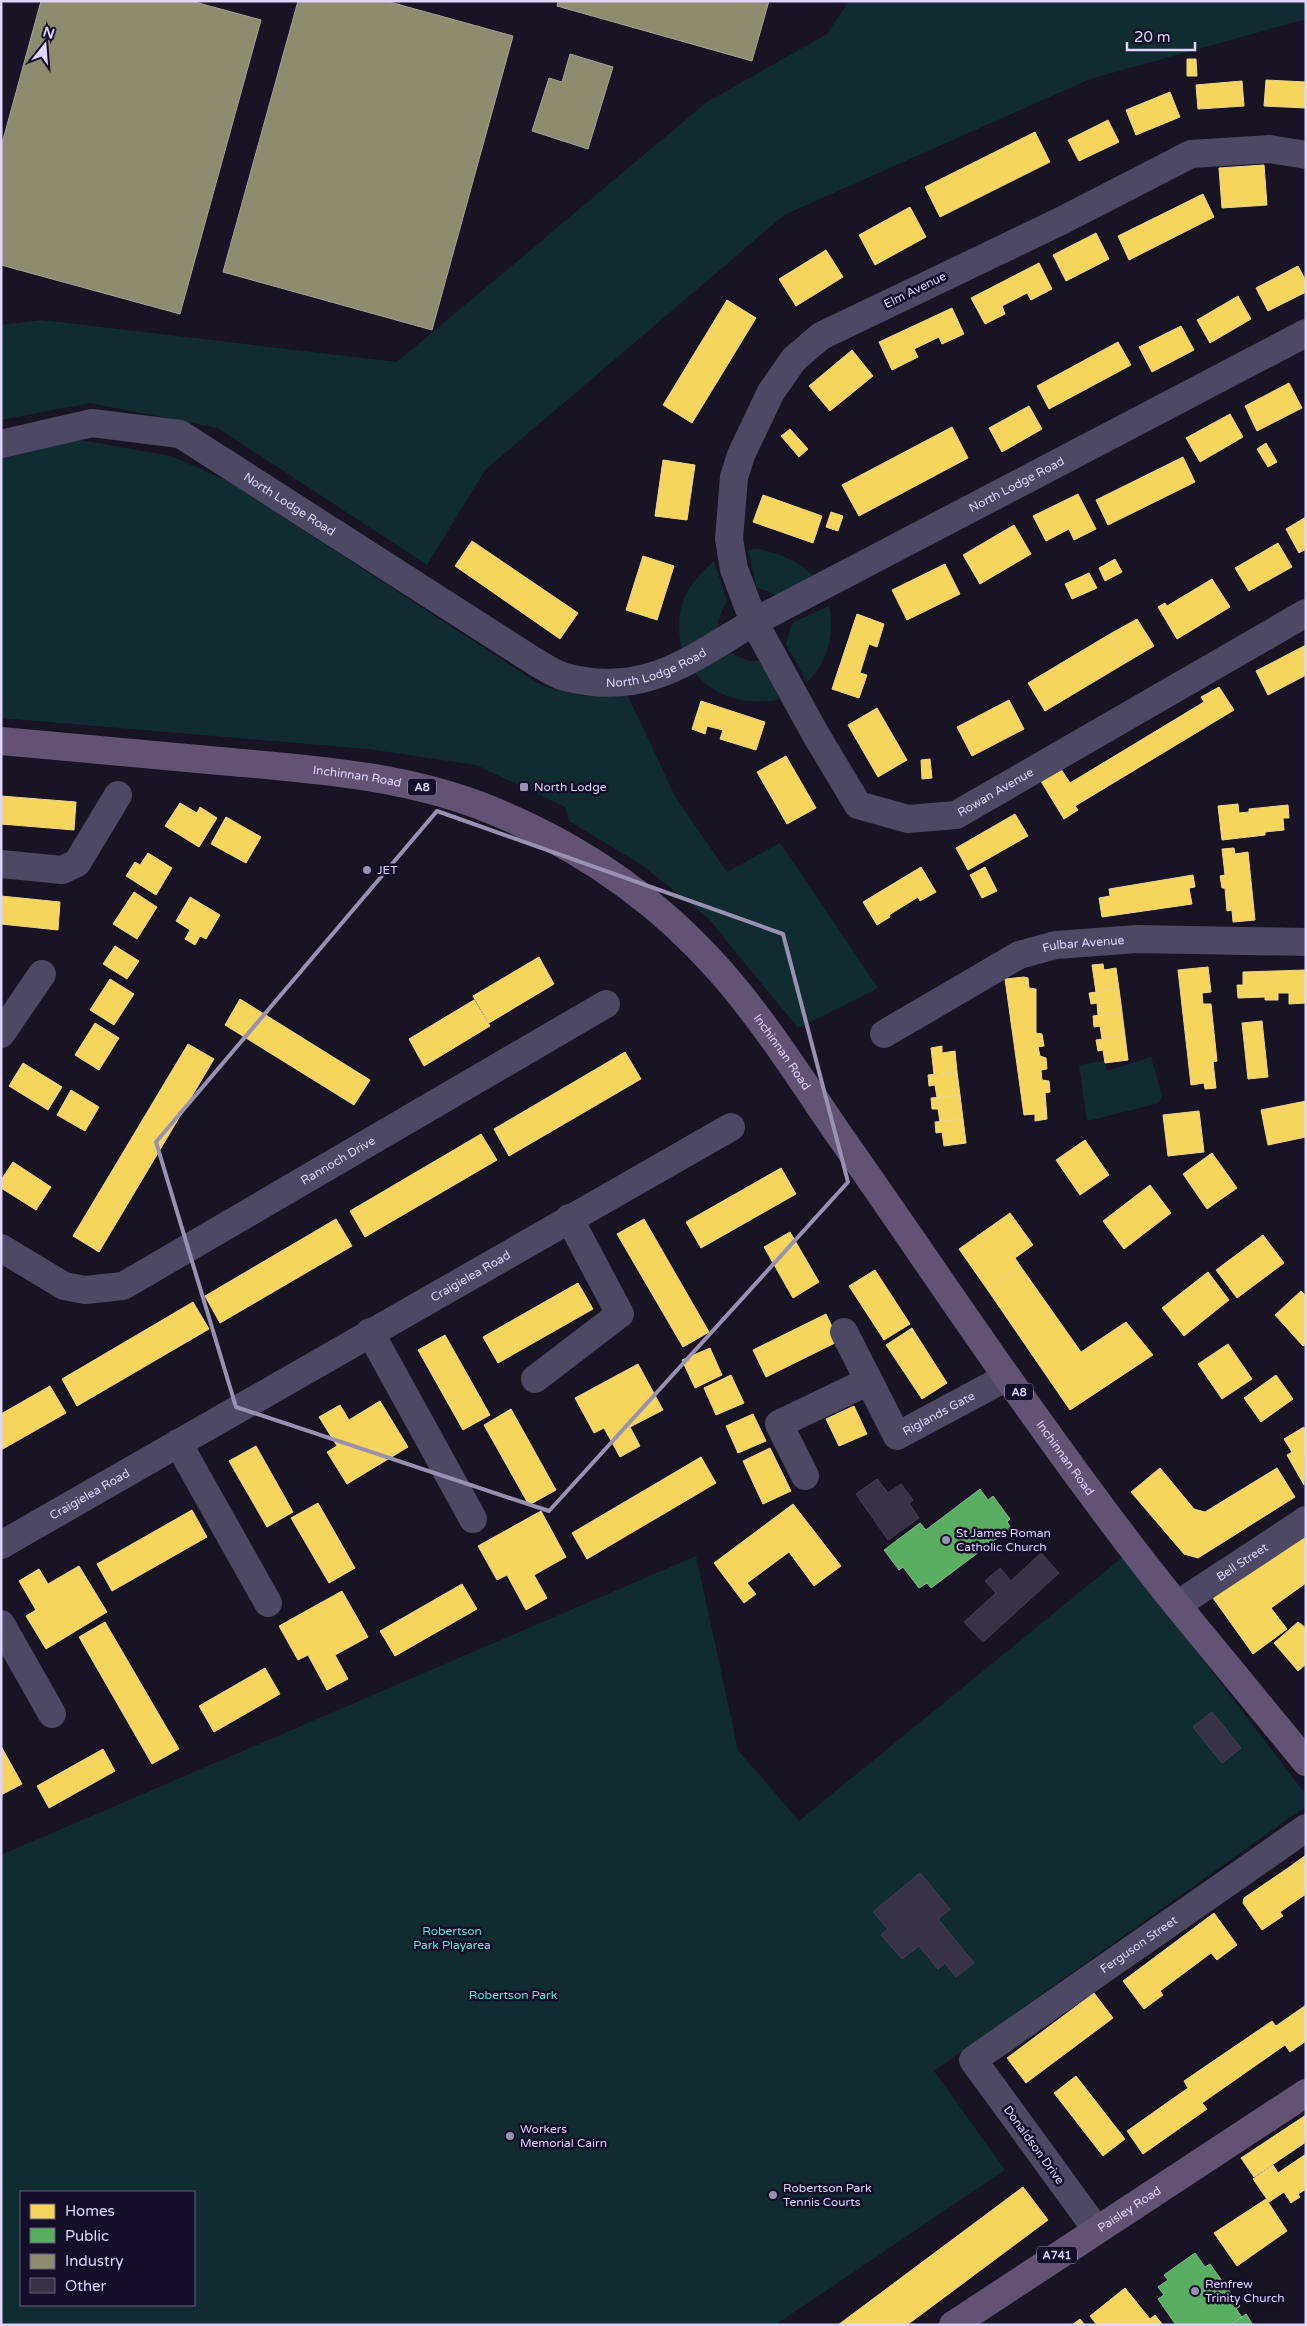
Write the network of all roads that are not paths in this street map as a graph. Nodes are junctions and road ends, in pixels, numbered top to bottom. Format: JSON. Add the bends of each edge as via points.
{"nodes":[{"id":1,"x":1306,"y":155,"type":"edge"},
{"id":2,"x":1306,"y":333,"type":"edge"},
{"id":3,"x":1,"y":444,"type":"edge"},
{"id":4,"x":1306,"y":613,"type":"edge"},
{"id":5,"x":754,"y":622,"type":"junction"},
{"id":6,"x":1,"y":741,"type":"edge"},
{"id":7,"x":118,"y":795,"type":"dead end"},
{"id":8,"x":1,"y":864,"type":"edge"},
{"id":9,"x":1306,"y":942,"type":"edge"},
{"id":10,"x":42,"y":974,"type":"dead end"},
{"id":11,"x":606,"y":1004,"type":"dead end"},
{"id":12,"x":1,"y":1034,"type":"edge"},
{"id":13,"x":884,"y":1034,"type":"dead end"},
{"id":14,"x":731,"y":1127,"type":"dead end"},
{"id":15,"x":569,"y":1218,"type":"junction"},
{"id":16,"x":1,"y":1248,"type":"edge"},
{"id":17,"x":370,"y":1332,"type":"junction"},
{"id":18,"x":844,"y":1332,"type":"dead end"},
{"id":19,"x":1007,"y":1377,"type":"junction"},
{"id":20,"x":535,"y":1379,"type":"dead end"},
{"id":21,"x":870,"y":1380,"type":"junction"},
{"id":22,"x":178,"y":1443,"type":"junction"},
{"id":23,"x":805,"y":1476,"type":"dead end"},
{"id":24,"x":473,"y":1518,"type":"dead end"},
{"id":25,"x":1306,"y":1520,"type":"edge"},
{"id":26,"x":1,"y":1545,"type":"edge"},
{"id":27,"x":268,"y":1603,"type":"dead end"},
{"id":28,"x":1177,"y":1605,"type":"junction"},
{"id":29,"x":1,"y":1624,"type":"edge"},
{"id":30,"x":52,"y":1714,"type":"dead end"},
{"id":31,"x":1306,"y":1762,"type":"edge"},
{"id":32,"x":1306,"y":1828,"type":"edge"},
{"id":33,"x":973,"y":2060,"type":"joint"},
{"id":34,"x":1306,"y":2093,"type":"edge"},
{"id":35,"x":1096,"y":2229,"type":"junction"},
{"id":36,"x":953,"y":2325,"type":"edge"}],
"edges":[{"from":1,"to":5,"type":"street","name":"Elm Avenue","via":[[1270,149],[1190,154],[1061,221],[821,336],[794,359],[771,392],[734,477],[729,539],[734,569]]},
{"from":2,"to":5,"type":"street","name":"North Lodge Road"},
{"from":3,"to":5,"type":"street","name":"North Lodge Road","via":[[92,424],[180,434],[534,661],[563,676],[596,682],[636,682],[666,673]]},
{"from":4,"to":5,"type":"street","name":"Rowan Avenue","via":[[956,815],[908,818],[858,806]]},
{"from":6,"to":19,"type":"main road","name":"Inchinnan Road","number":"A8","via":[[341,773],[426,788],[489,809],[574,849],[660,910],[722,973],[832,1123]]},
{"from":7,"to":8,"type":"street","via":[[77,863],[62,870]]},
{"from":9,"to":13,"type":"street","name":"Fulbar Avenue","via":[[1138,939],[1056,945],[1019,955]]},
{"from":10,"to":12,"type":"street"},
{"from":11,"to":16,"type":"street","name":"Rannoch Drive","via":[[123,1286],[85,1290],[64,1286]]},
{"from":14,"to":15,"type":"street","name":"Craigielea Road"},
{"from":15,"to":17,"type":"street","name":"Craigielea Road"},
{"from":15,"to":20,"type":"street","via":[[620,1314]]},
{"from":17,"to":22,"type":"street","name":"Craigielea Road"},
{"from":17,"to":24,"type":"street"},
{"from":18,"to":21,"type":"street","name":"Riglands Gate"},
{"from":19,"to":21,"type":"street","name":"Riglands Gate","via":[[897,1436]]},
{"from":19,"to":28,"type":"main road","name":"Inchinnan Road","number":"A8"},
{"from":21,"to":23,"type":"street","via":[[779,1424]]},
{"from":22,"to":26,"type":"street","name":"Craigielea Road"},
{"from":22,"to":27,"type":"street"},
{"from":25,"to":28,"type":"street","name":"Bell Street"},
{"from":28,"to":31,"type":"main road","name":"Inchinnan Road","number":"A8"},
{"from":29,"to":30,"type":"street"},
{"from":32,"to":33,"type":"street","name":"Ferguson Street"},
{"from":33,"to":35,"type":"street","name":"Donaldson Drive"},
{"from":34,"to":35,"type":"main road","name":"Paisley Road","number":"A741"},
{"from":35,"to":36,"type":"main road","name":"Paisley Road","number":"A741"}]}
